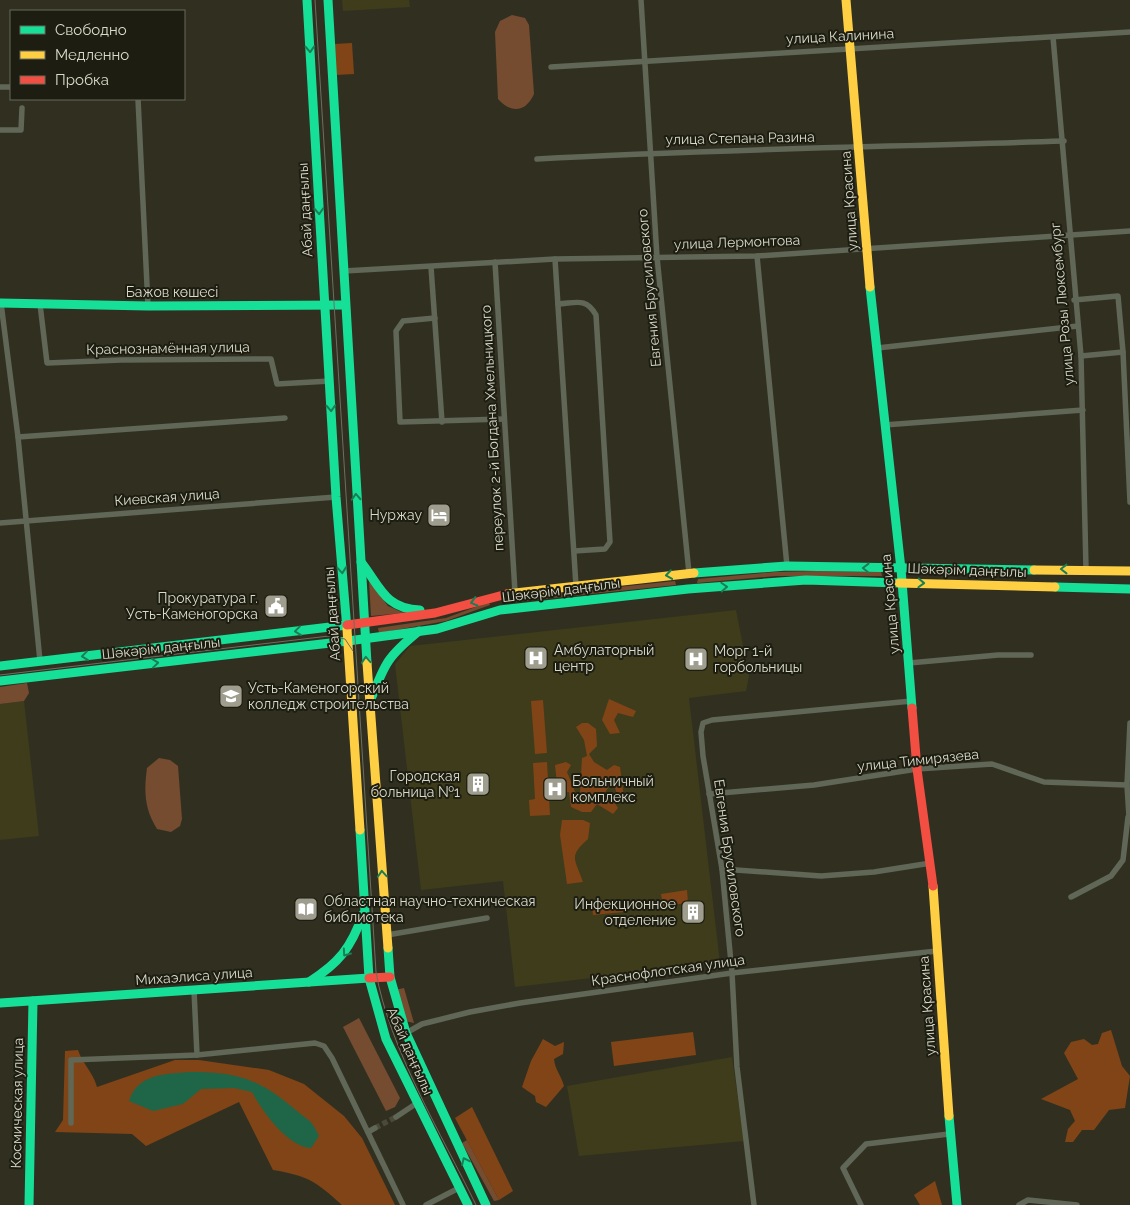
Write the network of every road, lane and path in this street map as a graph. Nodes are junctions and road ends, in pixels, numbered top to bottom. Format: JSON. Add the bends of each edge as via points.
{"nodes":[{"id":1,"x":307,"y":0,"type":"edge"},
{"id":2,"x":328,"y":0,"type":"edge"},
{"id":3,"x":640,"y":0,"type":"edge"},
{"id":4,"x":846,"y":0,"type":"edge"},
{"id":5,"x":1130,"y":32,"type":"edge"},
{"id":6,"x":1053,"y":38,"type":"junction"},
{"id":7,"x":851,"y":48,"type":"junction"},
{"id":8,"x":644,"y":60,"type":"junction"},
{"id":9,"x":551,"y":67,"type":"dead end"},
{"id":10,"x":138,"y":100,"type":"edge"},
{"id":11,"x":22,"y":108,"type":"dead end"},
{"id":12,"x":0,"y":130,"type":"edge"},
{"id":13,"x":1064,"y":141,"type":"junction"},
{"id":14,"x":859,"y":148,"type":"junction"},
{"id":15,"x":651,"y":152,"type":"junction"},
{"id":16,"x":538,"y":158,"type":"dead end"},
{"id":17,"x":1130,"y":231,"type":"edge"},
{"id":18,"x":1069,"y":236,"type":"junction"},
{"id":19,"x":866,"y":247,"type":"junction"},
{"id":20,"x":756,"y":256,"type":"junction"},
{"id":21,"x":656,"y":257,"type":"junction"},
{"id":22,"x":555,"y":259,"type":"junction"},
{"id":23,"x":496,"y":262,"type":"junction"},
{"id":24,"x":431,"y":267,"type":"junction"},
{"id":25,"x":344,"y":272,"type":"junction"},
{"id":26,"x":1074,"y":300,"type":"junction"},
{"id":27,"x":1,"y":303,"type":"edge"},
{"id":28,"x":40,"y":304,"type":"junction"},
{"id":29,"x":325,"y":304,"type":"junction"},
{"id":30,"x":344,"y":304,"type":"junction"},
{"id":31,"x":558,"y":304,"type":"junction"},
{"id":32,"x":148,"y":306,"type":"junction"},
{"id":33,"x":435,"y":318,"type":"junction"},
{"id":34,"x":1078,"y":326,"type":"junction"},
{"id":35,"x":876,"y":348,"type":"junction"},
{"id":36,"x":1123,"y":352,"type":"junction"},
{"id":37,"x":1081,"y":356,"type":"junction"},
{"id":38,"x":330,"y":381,"type":"junction"},
{"id":39,"x":1083,"y":410,"type":"junction"},
{"id":40,"x":284,"y":418,"type":"dead end"},
{"id":41,"x":504,"y":419,"type":"junction"},
{"id":42,"x":442,"y":422,"type":"junction"},
{"id":43,"x":884,"y":425,"type":"junction"},
{"id":44,"x":18,"y":437,"type":"junction"},
{"id":45,"x":336,"y":497,"type":"junction"},
{"id":46,"x":1130,"y":502,"type":"edge"},
{"id":47,"x":26,"y":520,"type":"junction"},
{"id":48,"x":0,"y":523,"type":"edge"},
{"id":49,"x":574,"y":551,"type":"junction"},
{"id":50,"x":360,"y":562,"type":"junction"},
{"id":51,"x":787,"y":566,"type":"junction"},
{"id":52,"x":901,"y":569,"type":"junction"},
{"id":53,"x":1086,"y":569,"type":"junction"},
{"id":54,"x":1126,"y":571,"type":"edge"},
{"id":55,"x":689,"y":573,"type":"junction"},
{"id":56,"x":902,"y":582,"type":"junction"},
{"id":57,"x":576,"y":586,"type":"junction"},
{"id":58,"x":688,"y":589,"type":"junction"},
{"id":59,"x":1126,"y":589,"type":"edge"},
{"id":60,"x":515,"y":592,"type":"junction"},
{"id":61,"x":496,"y":596,"type":"junction"},
{"id":62,"x":500,"y":610,"type":"junction"},
{"id":63,"x":430,"y":613,"type":"junction"},
{"id":64,"x":364,"y":623,"type":"junction"},
{"id":65,"x":347,"y":625,"type":"junction"},
{"id":66,"x":419,"y":631,"type":"junction"},
{"id":67,"x":365,"y":638,"type":"junction"},
{"id":68,"x":348,"y":640,"type":"junction"},
{"id":69,"x":1031,"y":655,"type":"dead end"},
{"id":70,"x":40,"y":662,"type":"junction"},
{"id":71,"x":909,"y":663,"type":"junction"},
{"id":72,"x":0,"y":666,"type":"edge"},
{"id":73,"x":42,"y":676,"type":"junction"},
{"id":74,"x":0,"y":681,"type":"edge"},
{"id":75,"x":912,"y":701,"type":"junction"},
{"id":76,"x":370,"y":702,"type":"junction"},
{"id":77,"x":1130,"y":723,"type":"edge"},
{"id":78,"x":917,"y":769,"type":"junction"},
{"id":79,"x":1127,"y":785,"type":"junction"},
{"id":80,"x":709,"y":794,"type":"junction"},
{"id":81,"x":1129,"y":817,"type":"edge"},
{"id":82,"x":931,"y":863,"type":"junction"},
{"id":83,"x":722,"y":869,"type":"junction"},
{"id":84,"x":1071,"y":897,"type":"dead end"},
{"id":85,"x":364,"y":909,"type":"junction"},
{"id":86,"x":487,"y":918,"type":"dead end"},
{"id":87,"x":387,"y":935,"type":"junction"},
{"id":88,"x":937,"y":951,"type":"junction"},
{"id":89,"x":732,"y":973,"type":"junction"},
{"id":90,"x":390,"y":977,"type":"junction"},
{"id":91,"x":369,"y":978,"type":"junction"},
{"id":92,"x":309,"y":982,"type":"junction"},
{"id":93,"x":194,"y":990,"type":"junction"},
{"id":94,"x":33,"y":1001,"type":"junction"},
{"id":95,"x":0,"y":1003,"type":"edge"},
{"id":96,"x":406,"y":1033,"type":"junction"},
{"id":97,"x":198,"y":1055,"type":"junction"},
{"id":98,"x":418,"y":1103,"type":"junction"},
{"id":99,"x":396,"y":1117,"type":"tunnel mouth"},
{"id":100,"x":71,"y":1122,"type":"dead end"},
{"id":101,"x":375,"y":1128,"type":"tunnel mouth"},
{"id":102,"x":368,"y":1132,"type":"junction"},
{"id":103,"x":950,"y":1134,"type":"junction"},
{"id":104,"x":460,"y":1188,"type":"junction"},
{"id":105,"x":29,"y":1205,"type":"edge"},
{"id":106,"x":403,"y":1205,"type":"edge"},
{"id":107,"x":426,"y":1205,"type":"edge"},
{"id":108,"x":468,"y":1205,"type":"edge"},
{"id":109,"x":486,"y":1205,"type":"edge"},
{"id":110,"x":754,"y":1205,"type":"edge"},
{"id":111,"x":861,"y":1205,"type":"edge"},
{"id":112,"x":957,"y":1205,"type":"edge"},
{"id":113,"x":1019,"y":1205,"type":"edge"},
{"id":114,"x":1077,"y":1205,"type":"edge"}],
"edges":[{"from":1,"to":29,"type":"main road","name":"Абай даңғылы","one_way":true},
{"from":2,"to":25,"type":"main road","name":"Абай даңғылы"},
{"from":3,"to":8,"type":"street","name":"Евгения Брусиловского"},
{"from":4,"to":7,"type":"main road","name":"улица Красина"},
{"from":5,"to":6,"type":"street","name":"улица Калинина"},
{"from":6,"to":7,"type":"street","name":"улица Калинина"},
{"from":6,"to":13,"type":"street","name":"улица Розы Люксембург"},
{"from":7,"to":8,"type":"street","name":"улица Калинина"},
{"from":7,"to":14,"type":"main road","name":"улица Красина"},
{"from":8,"to":9,"type":"street","name":"улица Калинина"},
{"from":8,"to":15,"type":"street","name":"Евгения Брусиловского"},
{"from":10,"to":32,"type":"street"},
{"from":11,"to":12,"type":"street","via":[[21,130]]},
{"from":13,"to":14,"type":"street","name":"улица Степана Разина"},
{"from":13,"to":18,"type":"street","name":"улица Розы Люксембург"},
{"from":14,"to":15,"type":"street","name":"улица Степана Разина"},
{"from":14,"to":19,"type":"main road","name":"улица Красина"},
{"from":15,"to":16,"type":"street","name":"улица Степана Разина"},
{"from":15,"to":21,"type":"street","name":"Евгения Брусиловского"},
{"from":17,"to":18,"type":"street","name":"улица Лермонтова"},
{"from":18,"to":19,"type":"street","name":"улица Лермонтова"},
{"from":18,"to":26,"type":"street","name":"улица Розы Люксембург"},
{"from":19,"to":20,"type":"street","name":"улица Лермонтова"},
{"from":19,"to":35,"type":"main road","name":"улица Красина"},
{"from":20,"to":21,"type":"street","name":"улица Лермонтова"},
{"from":20,"to":51,"type":"street"},
{"from":21,"to":22,"type":"street","name":"улица Лермонтова"},
{"from":21,"to":55,"type":"street","name":"Евгения Брусиловского"},
{"from":22,"to":23,"type":"street","name":"улица Лермонтова"},
{"from":22,"to":31,"type":"street"},
{"from":23,"to":24,"type":"street","name":"улица Лермонтова"},
{"from":23,"to":41,"type":"street","name":"переулок 2-й Богдана Хмельницкого"},
{"from":24,"to":25,"type":"street","name":"улица Лермонтова"},
{"from":24,"to":33,"type":"street"},
{"from":25,"to":30,"type":"main road","name":"Абай даңғылы"},
{"from":26,"to":34,"type":"street","name":"улица Розы Люксембург"},
{"from":26,"to":36,"type":"street","via":[[1118,296]]},
{"from":27,"to":28,"type":"main road","name":"Бажов көшесі"},
{"from":27,"to":44,"type":"street"},
{"from":28,"to":32,"type":"main road","name":"Бажов көшесі"},
{"from":28,"to":38,"type":"street","name":"Краснознамённая улица","via":[[47,363],[272,359],[277,384]]},
{"from":29,"to":30,"type":"main road","name":"Бажов көшесі"},
{"from":29,"to":32,"type":"main road","name":"Бажов көшесі"},
{"from":29,"to":38,"type":"main road","name":"Абай даңғылы"},
{"from":50,"to":30,"type":"main road","name":"Абай даңғылы","one_way":true},
{"from":31,"to":49,"type":"street"},
{"from":31,"to":49,"type":"street","via":[[584,302],[596,315],[610,542],[605,549]]},
{"from":33,"to":42,"type":"street"},
{"from":33,"to":42,"type":"street","via":[[404,321],[396,331],[400,422]]},
{"from":34,"to":35,"type":"street"},
{"from":34,"to":37,"type":"street","name":"улица Розы Люксембург"},
{"from":35,"to":43,"type":"main road","name":"улица Красина"},
{"from":36,"to":37,"type":"street"},
{"from":36,"to":46,"type":"street"},
{"from":37,"to":39,"type":"street","name":"улица Розы Люксембург"},
{"from":38,"to":45,"type":"main road","name":"Абай даңғылы","one_way":true},
{"from":39,"to":43,"type":"street"},
{"from":39,"to":53,"type":"street","name":"улица Розы Люксембург"},
{"from":40,"to":44,"type":"street"},
{"from":41,"to":42,"type":"street"},
{"from":41,"to":60,"type":"street","name":"переулок 2-й Богдана Хмельницкого"},
{"from":43,"to":52,"type":"main road","name":"улица Красина"},
{"from":44,"to":47,"type":"street"},
{"from":45,"to":47,"type":"street","name":"Киевская улица"},
{"from":45,"to":65,"type":"main road","name":"Абай даңғылы","one_way":true},
{"from":47,"to":48,"type":"street","name":"Киевская улица"},
{"from":47,"to":70,"type":"street"},
{"from":49,"to":57,"type":"street"},
{"from":50,"to":63,"type":"main road","via":[[394,605]]},
{"from":50,"to":64,"type":"main road","name":"Абай даңғылы"},
{"from":52,"to":51,"type":"main road","name":"Шәкәрім даңғылы","one_way":true},
{"from":51,"to":55,"type":"main road","name":"Шәкәрім даңғылы"},
{"from":53,"to":52,"type":"main road","name":"Шәкәрім даңғылы","one_way":true},
{"from":52,"to":56,"type":"main road","name":"улица Красина"},
{"from":53,"to":54,"type":"main road","name":"Шәкәрім даңғылы"},
{"from":54,"to":59,"type":"main road"},
{"from":55,"to":57,"type":"main road","name":"Шәкәрім даңғылы","one_way":true},
{"from":55,"to":58,"type":"main road"},
{"from":58,"to":56,"type":"main road","name":"Шәкәрім даңғылы","one_way":true,"via":[[806,580]]},
{"from":56,"to":59,"type":"main road","name":"Шәкәрім даңғылы","one_way":true},
{"from":56,"to":71,"type":"main road","name":"улица Красина"},
{"from":57,"to":60,"type":"main road","name":"Шәкәрім даңғылы"},
{"from":58,"to":62,"type":"main road","name":"Шәкәрім даңғылы"},
{"from":60,"to":61,"type":"main road","name":"Шәкәрім даңғылы"},
{"from":61,"to":62,"type":"main road"},
{"from":61,"to":63,"type":"main road","name":"Шәкәрім даңғылы","one_way":true},
{"from":62,"to":66,"type":"main road","name":"Шәкәрім даңғылы","via":[[437,629]]},
{"from":63,"to":64,"type":"main road","name":"Шәкәрім даңғылы"},
{"from":64,"to":65,"type":"main road","name":"Шәкәрім даңғылы"},
{"from":64,"to":67,"type":"main road","name":"Абай даңғылы"},
{"from":65,"to":68,"type":"main road","name":"Абай даңғылы"},
{"from":65,"to":70,"type":"main road","name":"Шәкәрім даңғылы","one_way":true},
{"from":66,"to":67,"type":"main road","name":"Шәкәрім даңғылы"},
{"from":66,"to":76,"type":"main road","via":[[384,665]]},
{"from":67,"to":68,"type":"main road","name":"Шәкәрім даңғылы"},
{"from":76,"to":67,"type":"main road","name":"Абай даңғылы","one_way":true},
{"from":73,"to":68,"type":"main road","name":"Шәкәрім даңғылы","one_way":true},
{"from":68,"to":85,"type":"main road","name":"Абай даңғылы"},
{"from":69,"to":71,"type":"street"},
{"from":70,"to":72,"type":"main road","name":"Шәкәрім даңғылы"},
{"from":70,"to":73,"type":"main road"},
{"from":71,"to":75,"type":"main road","name":"улица Красина"},
{"from":73,"to":74,"type":"main road","name":"Шәкәрім даңғылы"},
{"from":75,"to":78,"type":"main road","name":"улица Красина"},
{"from":75,"to":80,"type":"street","name":"Евгения Брусиловского","via":[[703,723],[703,756]]},
{"from":87,"to":76,"type":"main road","name":"Абай даңғылы","one_way":true},
{"from":77,"to":79,"type":"street"},
{"from":78,"to":79,"type":"street","name":"улица Тимирязева","via":[[992,764],[1044,782]]},
{"from":78,"to":80,"type":"street","name":"улица Тимирязева","via":[[814,785]]},
{"from":78,"to":82,"type":"main road","name":"улица Красина"},
{"from":79,"to":81,"type":"street"},
{"from":80,"to":83,"type":"street","name":"Евгения Брусиловского"},
{"from":81,"to":84,"type":"street","via":[[1123,860],[1111,876]]},
{"from":82,"to":83,"type":"street","via":[[821,876]]},
{"from":82,"to":88,"type":"main road","name":"улица Красина"},
{"from":83,"to":89,"type":"street","name":"Евгения Брусиловского"},
{"from":85,"to":91,"type":"main road","name":"Абай даңғылы"},
{"from":85,"to":92,"type":"main road","one_way":true,"via":[[354,940],[344,956],[331,969]]},
{"from":86,"to":87,"type":"street"},
{"from":87,"to":90,"type":"main road","name":"Абай даңғылы"},
{"from":88,"to":89,"type":"street","name":"Краснофлотская улица"},
{"from":88,"to":103,"type":"main road","name":"улица Красина"},
{"from":89,"to":96,"type":"street","name":"Краснофлотская улица","via":[[470,1012],[422,1024]]},
{"from":89,"to":110,"type":"street","name":"Евгения Брусиловского","via":[[737,1067]]},
{"from":90,"to":91,"type":"main road","name":"Михаэлиса улица"},
{"from":90,"to":96,"type":"main road","name":"Абай даңғылы"},
{"from":91,"to":92,"type":"main road","name":"Михаэлиса улица"},
{"from":91,"to":98,"type":"main road","name":"Абай даңғылы","via":[[386,1038]]},
{"from":92,"to":93,"type":"main road","name":"Михаэлиса улица"},
{"from":93,"to":94,"type":"main road","name":"Михаэлиса улица"},
{"from":93,"to":97,"type":"street"},
{"from":94,"to":95,"type":"main road","name":"Михаэлиса улица"},
{"from":94,"to":105,"type":"main road","name":"Космическая улица"},
{"from":109,"to":96,"type":"main road","name":"Абай даңғылы","one_way":true},
{"from":97,"to":100,"type":"street","via":[[71,1060]]},
{"from":97,"to":102,"type":"street","via":[[315,1043],[324,1046]]},
{"from":98,"to":99,"type":"street"},
{"from":98,"to":104,"type":"main road","name":"Абай даңғылы"},
{"from":101,"to":102,"type":"street"},
{"from":102,"to":106,"type":"street"},
{"from":103,"to":111,"type":"street","via":[[866,1144],[843,1168]]},
{"from":103,"to":112,"type":"main road","name":"улица Красина"},
{"from":104,"to":107,"type":"street"},
{"from":104,"to":108,"type":"main road","name":"Абай даңғылы"},
{"from":113,"to":114,"type":"street","via":[[1028,1200]]}]}
